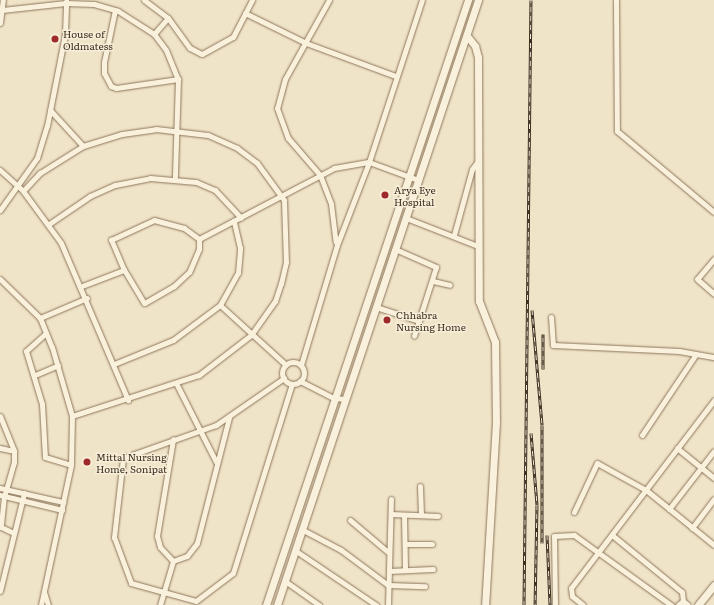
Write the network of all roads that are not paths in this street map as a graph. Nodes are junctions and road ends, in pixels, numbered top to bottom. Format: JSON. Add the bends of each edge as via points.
{"nodes":[{"id":1,"x":3,"y":0,"type":"edge"},
{"id":2,"x":144,"y":0,"type":"edge"},
{"id":3,"x":252,"y":0,"type":"edge"},
{"id":4,"x":329,"y":0,"type":"edge"},
{"id":5,"x":422,"y":0,"type":"edge"},
{"id":6,"x":468,"y":0,"type":"edge"},
{"id":7,"x":478,"y":0,"type":"edge"},
{"id":8,"x":616,"y":0,"type":"edge"},
{"id":9,"x":66,"y":1,"type":"edge"},
{"id":10,"x":2,"y":10,"type":"junction"},
{"id":11,"x":115,"y":10,"type":"junction"},
{"id":12,"x":245,"y":13,"type":"junction"},
{"id":13,"x":168,"y":18,"type":"junction"},
{"id":14,"x":0,"y":23,"type":"edge"},
{"id":15,"x":154,"y":34,"type":"junction"},
{"id":16,"x":467,"y":36,"type":"junction"},
{"id":17,"x":306,"y":42,"type":"junction"},
{"id":18,"x":395,"y":76,"type":"junction"},
{"id":19,"x":178,"y":79,"type":"junction"},
{"id":20,"x":50,"y":110,"type":"junction"},
{"id":21,"x":178,"y":131,"type":"junction"},
{"id":22,"x":84,"y":146,"type":"junction"},
{"id":23,"x":479,"y":159,"type":"junction"},
{"id":24,"x":369,"y":162,"type":"junction"},
{"id":25,"x":0,"y":170,"type":"edge"},
{"id":26,"x":320,"y":175,"type":"junction"},
{"id":27,"x":175,"y":177,"type":"junction"},
{"id":28,"x":409,"y":177,"type":"junction"},
{"id":29,"x":418,"y":180,"type":"junction"},
{"id":30,"x":21,"y":189,"type":"junction"},
{"id":31,"x":281,"y":196,"type":"junction"},
{"id":32,"x":0,"y":210,"type":"edge"},
{"id":33,"x":714,"y":212,"type":"edge"},
{"id":34,"x":241,"y":218,"type":"junction"},
{"id":35,"x":406,"y":218,"type":"junction"},
{"id":36,"x":234,"y":221,"type":"junction"},
{"id":37,"x":49,"y":224,"type":"junction"},
{"id":38,"x":454,"y":235,"type":"junction"},
{"id":39,"x":199,"y":239,"type":"junction"},
{"id":40,"x":337,"y":245,"type":"junction"},
{"id":41,"x":478,"y":246,"type":"junction"},
{"id":42,"x":395,"y":249,"type":"junction"},
{"id":43,"x":714,"y":259,"type":"edge"},
{"id":44,"x":124,"y":270,"type":"junction"},
{"id":45,"x":0,"y":279,"type":"edge"},
{"id":46,"x":432,"y":281,"type":"junction"},
{"id":47,"x":450,"y":285,"type":"dead end"},
{"id":48,"x":82,"y":286,"type":"junction"},
{"id":49,"x":714,"y":294,"type":"edge"},
{"id":50,"x":87,"y":298,"type":"junction"},
{"id":51,"x":220,"y":305,"type":"junction"},
{"id":52,"x":376,"y":307,"type":"junction"},
{"id":53,"x":551,"y":317,"type":"dead end"},
{"id":54,"x":40,"y":318,"type":"junction"},
{"id":55,"x":419,"y":321,"type":"junction"},
{"id":56,"x":46,"y":333,"type":"junction"},
{"id":57,"x":251,"y":335,"type":"junction"},
{"id":58,"x":414,"y":336,"type":"dead end"},
{"id":59,"x":696,"y":354,"type":"junction"},
{"id":60,"x":714,"y":357,"type":"edge"},
{"id":61,"x":114,"y":364,"type":"junction"},
{"id":62,"x":301,"y":364,"type":"junction"},
{"id":63,"x":58,"y":365,"type":"junction"},
{"id":64,"x":286,"y":365,"type":"junction"},
{"id":65,"x":35,"y":374,"type":"junction"},
{"id":66,"x":284,"y":378,"type":"junction"},
{"id":67,"x":300,"y":381,"type":"junction"},
{"id":68,"x":292,"y":384,"type":"junction"},
{"id":69,"x":177,"y":385,"type":"junction"},
{"id":70,"x":334,"y":398,"type":"junction"},
{"id":71,"x":345,"y":399,"type":"junction"},
{"id":72,"x":128,"y":400,"type":"junction"},
{"id":73,"x":714,"y":400,"type":"edge"},
{"id":74,"x":0,"y":416,"type":"edge"},
{"id":75,"x":72,"y":416,"type":"junction"},
{"id":76,"x":229,"y":417,"type":"junction"},
{"id":77,"x":201,"y":430,"type":"junction"},
{"id":78,"x":642,"y":435,"type":"dead end"},
{"id":79,"x":173,"y":439,"type":"junction"},
{"id":80,"x":0,"y":448,"type":"edge"},
{"id":81,"x":677,"y":448,"type":"junction"},
{"id":82,"x":14,"y":450,"type":"junction"},
{"id":83,"x":714,"y":451,"type":"edge"},
{"id":84,"x":216,"y":462,"type":"junction"},
{"id":85,"x":71,"y":465,"type":"junction"},
{"id":86,"x":701,"y":468,"type":"junction"},
{"id":87,"x":714,"y":478,"type":"edge"},
{"id":88,"x":420,"y":486,"type":"dead end"},
{"id":89,"x":0,"y":488,"type":"edge"},
{"id":90,"x":6,"y":489,"type":"junction"},
{"id":91,"x":646,"y":490,"type":"junction"},
{"id":92,"x":24,"y":493,"type":"junction"},
{"id":93,"x":2,"y":495,"type":"edge"},
{"id":94,"x":391,"y":499,"type":"dead end"},
{"id":95,"x":714,"y":499,"type":"edge"},
{"id":96,"x":22,"y":500,"type":"junction"},
{"id":97,"x":63,"y":502,"type":"junction"},
{"id":98,"x":669,"y":509,"type":"junction"},
{"id":99,"x":62,"y":510,"type":"junction"},
{"id":100,"x":574,"y":512,"type":"dead end"},
{"id":101,"x":390,"y":514,"type":"junction"},
{"id":102,"x":404,"y":515,"type":"junction"},
{"id":103,"x":420,"y":515,"type":"junction"},
{"id":104,"x":438,"y":516,"type":"dead end"},
{"id":105,"x":350,"y":520,"type":"dead end"},
{"id":106,"x":692,"y":528,"type":"junction"},
{"id":107,"x":303,"y":530,"type":"junction"},
{"id":108,"x":14,"y":533,"type":"junction"},
{"id":109,"x":612,"y":534,"type":"junction"},
{"id":110,"x":405,"y":544,"type":"junction"},
{"id":111,"x":432,"y":544,"type":"dead end"},
{"id":112,"x":714,"y":545,"type":"edge"},
{"id":113,"x":296,"y":551,"type":"junction"},
{"id":114,"x":600,"y":552,"type":"junction"},
{"id":115,"x":389,"y":553,"type":"junction"},
{"id":116,"x":173,"y":560,"type":"junction"},
{"id":117,"x":405,"y":569,"type":"junction"},
{"id":118,"x":433,"y":569,"type":"dead end"},
{"id":119,"x":389,"y":571,"type":"junction"},
{"id":120,"x":2,"y":575,"type":"edge"},
{"id":121,"x":285,"y":581,"type":"junction"},
{"id":122,"x":388,"y":585,"type":"junction"},
{"id":123,"x":714,"y":585,"type":"edge"},
{"id":124,"x":425,"y":586,"type":"dead end"},
{"id":125,"x":0,"y":591,"type":"edge"},
{"id":126,"x":44,"y":592,"type":"junction"},
{"id":127,"x":163,"y":595,"type":"junction"},
{"id":128,"x":680,"y":603,"type":"edge"},
{"id":129,"x":40,"y":605,"type":"edge"},
{"id":130,"x":48,"y":605,"type":"edge"},
{"id":131,"x":160,"y":605,"type":"edge"},
{"id":132,"x":266,"y":605,"type":"edge"},
{"id":133,"x":277,"y":605,"type":"edge"},
{"id":134,"x":319,"y":605,"type":"edge"},
{"id":135,"x":376,"y":605,"type":"edge"},
{"id":136,"x":388,"y":605,"type":"edge"},
{"id":137,"x":485,"y":605,"type":"edge"},
{"id":138,"x":555,"y":605,"type":"edge"},
{"id":139,"x":583,"y":605,"type":"edge"},
{"id":140,"x":671,"y":605,"type":"edge"},
{"id":141,"x":688,"y":605,"type":"edge"},
{"id":142,"x":698,"y":605,"type":"edge"}],
"edges":[{"from":1,"to":10,"type":"street"},
{"from":2,"to":13,"type":"street"},
{"from":3,"to":12,"type":"street"},
{"from":4,"to":17,"type":"street"},
{"from":5,"to":18,"type":"street"},
{"from":6,"to":28,"type":"street"},
{"from":7,"to":16,"type":"street"},
{"from":8,"to":33,"type":"street","via":[[617,131]]},
{"from":9,"to":10,"type":"street"},
{"from":9,"to":11,"type":"street"},
{"from":9,"to":20,"type":"street","via":[[65,34]]},
{"from":10,"to":14,"type":"street"},
{"from":11,"to":15,"type":"street"},
{"from":11,"to":19,"type":"street","via":[[104,62],[104,73],[111,86],[116,88]]},
{"from":12,"to":13,"type":"street","via":[[233,37],[202,54],[190,48]]},
{"from":12,"to":17,"type":"street"},
{"from":13,"to":15,"type":"street"},
{"from":15,"to":19,"type":"street","via":[[166,50]]},
{"from":16,"to":23,"type":"street","via":[[475,46],[478,57]]},
{"from":16,"to":29,"type":"street"},
{"from":17,"to":18,"type":"street"},
{"from":17,"to":26,"type":"street","via":[[281,90],[278,118],[288,138]]},
{"from":18,"to":24,"type":"street"},
{"from":19,"to":21,"type":"street"},
{"from":20,"to":22,"type":"street"},
{"from":20,"to":30,"type":"street","via":[[37,158]]},
{"from":21,"to":22,"type":"street","via":[[156,129],[122,134]]},
{"from":21,"to":27,"type":"street"},
{"from":21,"to":31,"type":"street","via":[[208,135],[237,148],[257,163]]},
{"from":22,"to":30,"type":"street","via":[[40,173]]},
{"from":23,"to":38,"type":"street","via":[[472,169]]},
{"from":23,"to":41,"type":"street"},
{"from":24,"to":26,"type":"street","via":[[334,168]]},
{"from":24,"to":28,"type":"street"},
{"from":24,"to":40,"type":"street"},
{"from":25,"to":30,"type":"street"},
{"from":26,"to":31,"type":"street"},
{"from":26,"to":40,"type":"street","via":[[331,204]]},
{"from":27,"to":34,"type":"street","via":[[215,190]]},
{"from":27,"to":37,"type":"street","via":[[115,185],[90,196]]},
{"from":28,"to":29,"type":"street"},
{"from":28,"to":70,"type":"street"},
{"from":29,"to":35,"type":"street"},
{"from":30,"to":32,"type":"street"},
{"from":30,"to":37,"type":"street"},
{"from":31,"to":34,"type":"street"},
{"from":31,"to":57,"type":"street","via":[[285,210],[286,262],[275,301]]},
{"from":34,"to":36,"type":"street"},
{"from":35,"to":38,"type":"street"},
{"from":35,"to":42,"type":"street"},
{"from":36,"to":39,"type":"street"},
{"from":36,"to":51,"type":"street","via":[[240,248],[238,273]]},
{"from":37,"to":48,"type":"street"},
{"from":38,"to":41,"type":"street"},
{"from":39,"to":44,"type":"street","via":[[199,249],[189,272],[151,301],[142,301]]},
{"from":39,"to":44,"type":"street","via":[[171,222],[154,220],[138,225],[111,240]]},
{"from":40,"to":62,"type":"street"},
{"from":41,"to":137,"type":"street","via":[[479,301],[495,342],[496,393]]},
{"from":42,"to":46,"type":"street","via":[[433,264],[436,267]]},
{"from":42,"to":52,"type":"street"},
{"from":43,"to":49,"type":"street","via":[[697,279]]},
{"from":44,"to":48,"type":"street"},
{"from":45,"to":54,"type":"street"},
{"from":46,"to":47,"type":"street"},
{"from":46,"to":55,"type":"street"},
{"from":48,"to":50,"type":"street"},
{"from":50,"to":54,"type":"street"},
{"from":50,"to":61,"type":"street"},
{"from":51,"to":57,"type":"street"},
{"from":51,"to":61,"type":"street","via":[[173,340]]},
{"from":52,"to":55,"type":"street"},
{"from":52,"to":71,"type":"street"},
{"from":53,"to":59,"type":"street","via":[[553,345]]},
{"from":54,"to":56,"type":"street"},
{"from":55,"to":58,"type":"street"},
{"from":56,"to":63,"type":"street"},
{"from":56,"to":65,"type":"street","via":[[26,351]]},
{"from":57,"to":64,"type":"street"},
{"from":57,"to":69,"type":"street","via":[[217,364]]},
{"from":59,"to":60,"type":"street"},
{"from":59,"to":78,"type":"street"},
{"from":61,"to":72,"type":"street"},
{"from":62,"to":64,"type":"street","via":[[295,362]]},
{"from":62,"to":67,"type":"street","via":[[304,372]]},
{"from":63,"to":65,"type":"street"},
{"from":63,"to":75,"type":"street"},
{"from":64,"to":66,"type":"street"},
{"from":65,"to":85,"type":"street","via":[[42,404],[45,457]]},
{"from":66,"to":68,"type":"street"},
{"from":66,"to":76,"type":"street"},
{"from":67,"to":68,"type":"street"},
{"from":67,"to":70,"type":"street"},
{"from":68,"to":127,"type":"street","via":[[233,573],[196,602]]},
{"from":69,"to":72,"type":"street"},
{"from":69,"to":77,"type":"street"},
{"from":70,"to":71,"type":"street"},
{"from":70,"to":132,"type":"street"},
{"from":71,"to":107,"type":"street"},
{"from":72,"to":75,"type":"street"},
{"from":73,"to":81,"type":"street"},
{"from":74,"to":82,"type":"street"},
{"from":75,"to":85,"type":"street"},
{"from":76,"to":77,"type":"street"},
{"from":76,"to":84,"type":"street"},
{"from":77,"to":79,"type":"street"},
{"from":77,"to":84,"type":"street"},
{"from":79,"to":116,"type":"street","via":[[157,536],[160,547]]},
{"from":79,"to":127,"type":"street","via":[[123,458],[113,524],[116,550],[127,578],[136,587]]},
{"from":80,"to":82,"type":"street"},
{"from":81,"to":86,"type":"street"},
{"from":81,"to":91,"type":"street"},
{"from":82,"to":90,"type":"street"},
{"from":83,"to":86,"type":"street"},
{"from":84,"to":116,"type":"street","via":[[197,543],[187,556]]},
{"from":85,"to":97,"type":"street"},
{"from":86,"to":87,"type":"street"},
{"from":86,"to":98,"type":"street"},
{"from":88,"to":103,"type":"street"},
{"from":89,"to":90,"type":"street"},
{"from":90,"to":92,"type":"street"},
{"from":90,"to":93,"type":"street"},
{"from":91,"to":98,"type":"street"},
{"from":91,"to":100,"type":"street","via":[[595,463]]},
{"from":91,"to":109,"type":"street"},
{"from":92,"to":96,"type":"street"},
{"from":92,"to":97,"type":"street"},
{"from":93,"to":96,"type":"street"},
{"from":93,"to":108,"type":"street","via":[[1,529]]},
{"from":94,"to":101,"type":"street"},
{"from":95,"to":106,"type":"street"},
{"from":96,"to":99,"type":"street"},
{"from":96,"to":108,"type":"street"},
{"from":97,"to":99,"type":"street"},
{"from":98,"to":106,"type":"street"},
{"from":99,"to":126,"type":"street"},
{"from":101,"to":102,"type":"street"},
{"from":101,"to":115,"type":"street"},
{"from":102,"to":103,"type":"street"},
{"from":102,"to":110,"type":"street"},
{"from":103,"to":104,"type":"street"},
{"from":105,"to":115,"type":"street"},
{"from":106,"to":112,"type":"street"},
{"from":107,"to":113,"type":"street"},
{"from":107,"to":122,"type":"street","via":[[341,550]]},
{"from":108,"to":120,"type":"street"},
{"from":109,"to":114,"type":"street"},
{"from":109,"to":128,"type":"street","via":[[682,592]]},
{"from":110,"to":111,"type":"street"},
{"from":110,"to":117,"type":"street"},
{"from":113,"to":121,"type":"street"},
{"from":113,"to":135,"type":"street"},
{"from":114,"to":138,"type":"street","via":[[574,535],[554,536]]},
{"from":114,"to":139,"type":"street","via":[[570,591]]},
{"from":114,"to":140,"type":"street"},
{"from":115,"to":119,"type":"street"},
{"from":116,"to":127,"type":"street"},
{"from":117,"to":118,"type":"street"},
{"from":117,"to":119,"type":"street"},
{"from":119,"to":122,"type":"street"},
{"from":120,"to":125,"type":"street"},
{"from":121,"to":133,"type":"street"},
{"from":121,"to":134,"type":"street"},
{"from":122,"to":124,"type":"street"},
{"from":122,"to":136,"type":"street"},
{"from":123,"to":142,"type":"street"},
{"from":126,"to":129,"type":"street"},
{"from":126,"to":130,"type":"street"},
{"from":127,"to":131,"type":"street"},
{"from":128,"to":141,"type":"street"}]}
